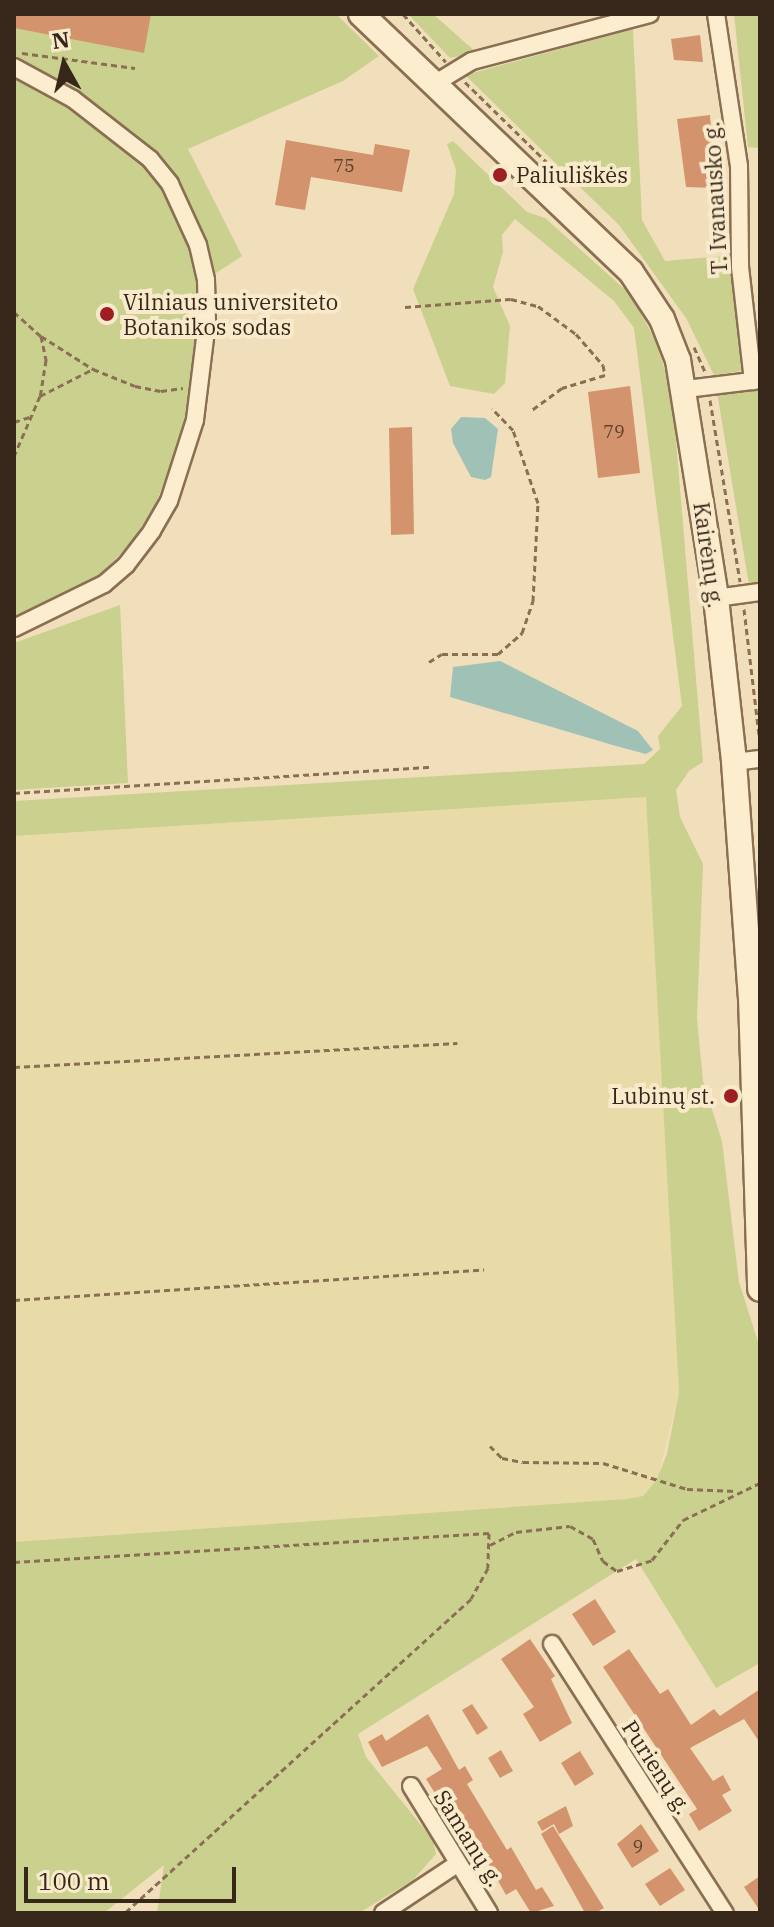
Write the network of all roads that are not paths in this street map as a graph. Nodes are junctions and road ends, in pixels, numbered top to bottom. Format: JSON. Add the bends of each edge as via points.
{"nodes":[{"id":1,"x":361,"y":14,"type":"edge"},
{"id":2,"x":650,"y":14,"type":"edge"},
{"id":3,"x":716,"y":14,"type":"edge"},
{"id":4,"x":624,"y":17,"type":"edge"},
{"id":5,"x":14,"y":67,"type":"edge"},
{"id":6,"x":443,"y":77,"type":"junction"},
{"id":7,"x":757,"y":380,"type":"edge"},
{"id":8,"x":697,"y":387,"type":"junction"},
{"id":9,"x":760,"y":592,"type":"edge"},
{"id":10,"x":716,"y":598,"type":"junction"},
{"id":11,"x":14,"y":628,"type":"edge"},
{"id":12,"x":760,"y":759,"type":"edge"},
{"id":13,"x":734,"y":762,"type":"junction"},
{"id":14,"x":755,"y":997,"type":"edge"},
{"id":15,"x":757,"y":1225,"type":"edge"},
{"id":16,"x":760,"y":1289,"type":"edge"},
{"id":17,"x":552,"y":1644,"type":"dead end"},
{"id":18,"x":411,"y":1786,"type":"dead end"},
{"id":19,"x":457,"y":1864,"type":"junction"},
{"id":20,"x":383,"y":1913,"type":"edge"},
{"id":21,"x":489,"y":1913,"type":"edge"},
{"id":22,"x":725,"y":1913,"type":"edge"}],
"edges":[{"from":1,"to":6,"type":"main road","name":"Kairėnų g."},
{"from":2,"to":4,"type":"street"},
{"from":3,"to":7,"type":"street","name":"T. Ivanausko g.","via":[[739,166],[740,267]]},
{"from":4,"to":6,"type":"street"},
{"from":5,"to":11,"type":"street","via":[[73,99],[150,159],[170,184],[198,245],[206,280],[195,420],[169,501],[126,565],[73,602]]},
{"from":6,"to":8,"type":"main road","name":"Kairėnų g.","via":[[631,272]]},
{"from":7,"to":8,"type":"street"},
{"from":8,"to":10,"type":"main road","name":"Kairėnų g."},
{"from":9,"to":10,"type":"street"},
{"from":10,"to":13,"type":"main road","name":"Kairėnų g."},
{"from":12,"to":13,"type":"street"},
{"from":13,"to":14,"type":"main road","name":"Kairėnų g."},
{"from":14,"to":15,"type":"main road","name":"Kairėnų g."},
{"from":15,"to":16,"type":"main road","name":"Kairėnų g."},
{"from":17,"to":22,"type":"street","name":"Purienų g."},
{"from":18,"to":19,"type":"street","name":"Samanų g."},
{"from":19,"to":20,"type":"street"},
{"from":19,"to":21,"type":"street","name":"Samanų g."}]}
